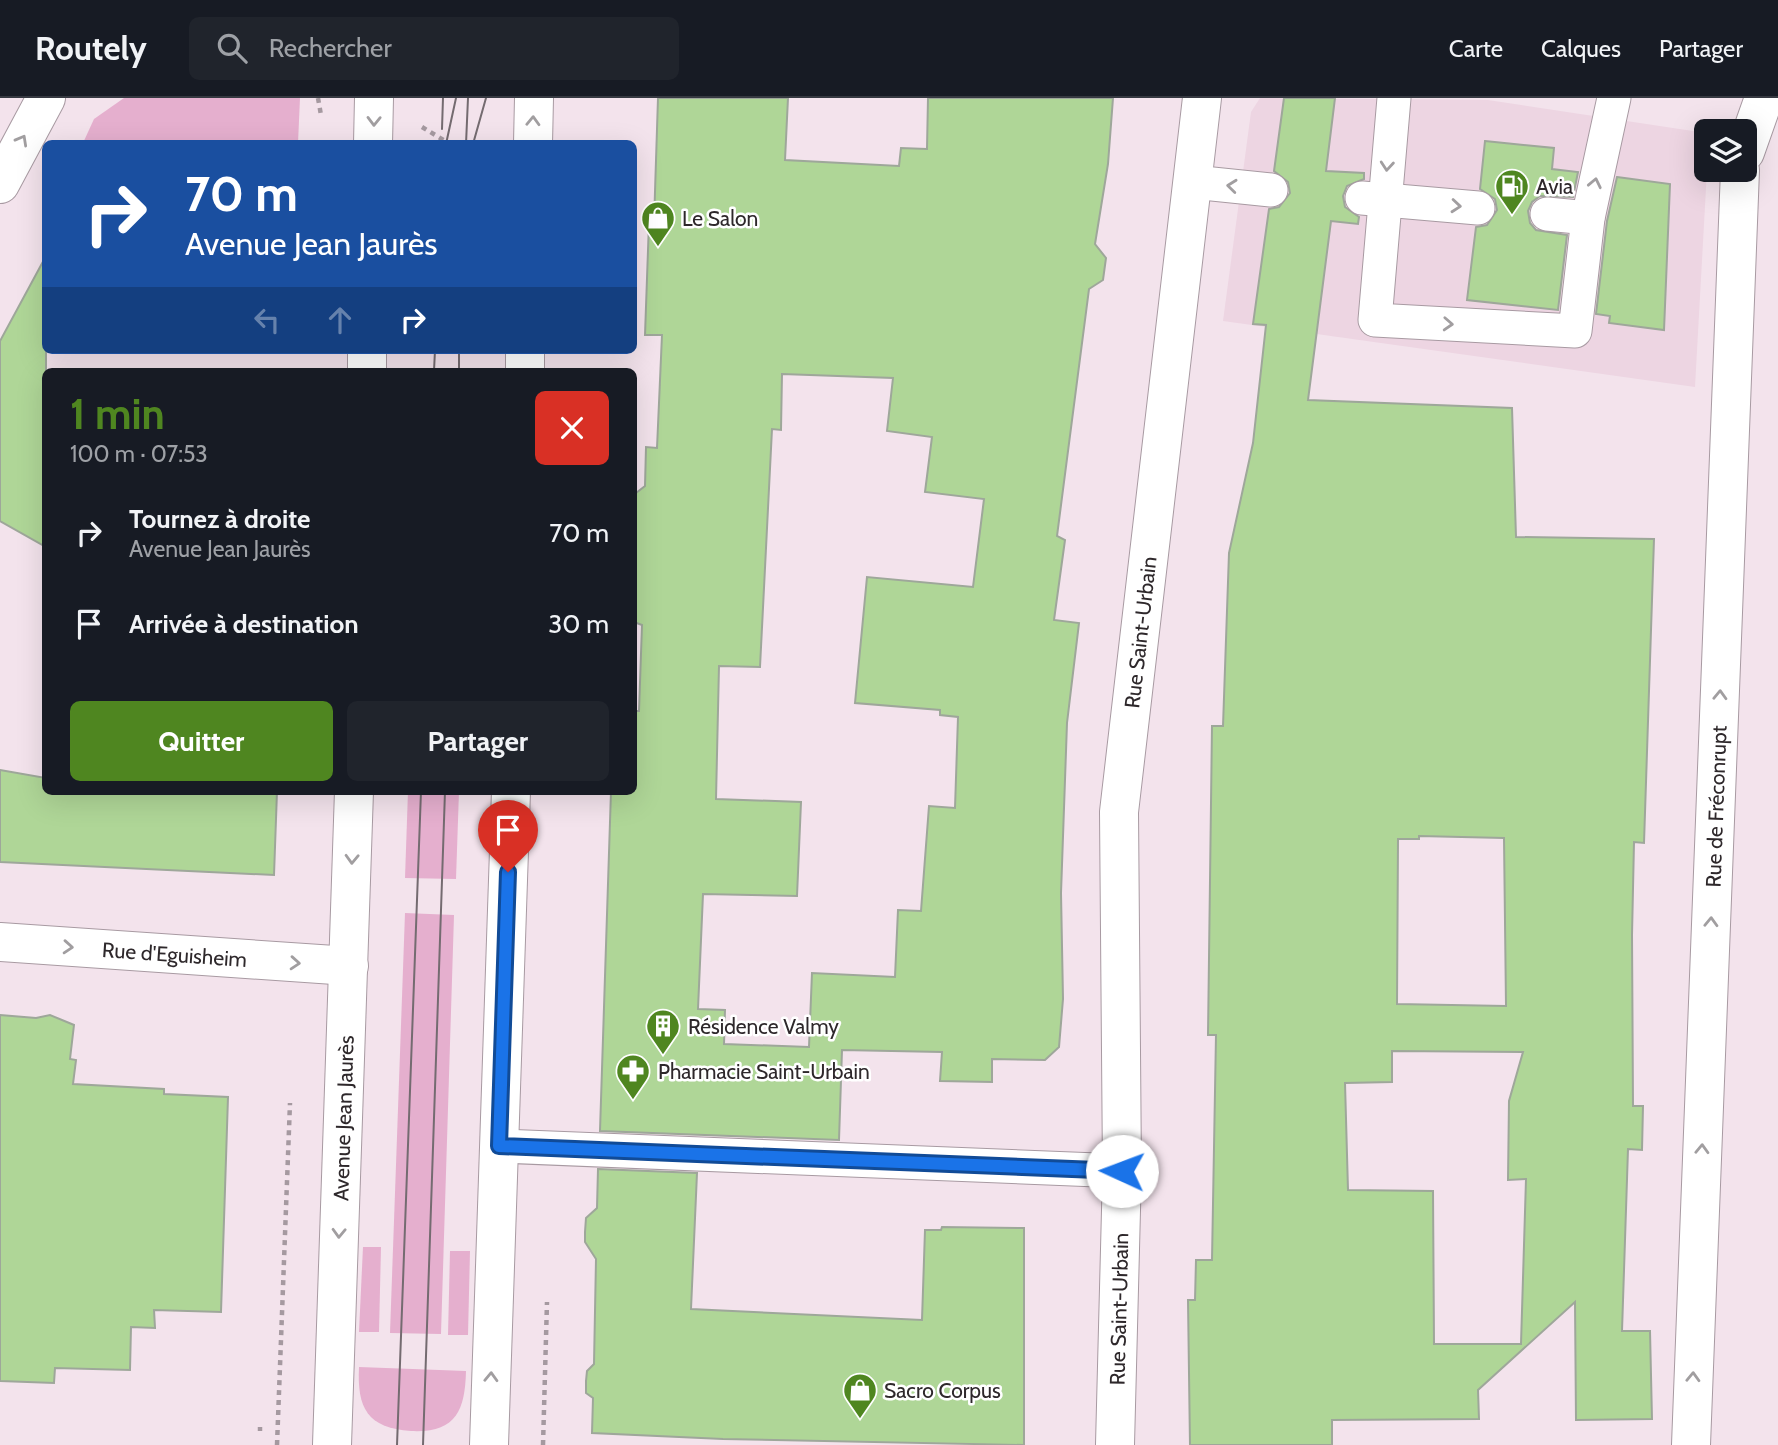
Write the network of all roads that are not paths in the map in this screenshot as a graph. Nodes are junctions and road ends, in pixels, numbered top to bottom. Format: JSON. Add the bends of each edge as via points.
{"nodes":[{"id":1,"x":46,"y":98,"type":"edge"},
{"id":2,"x":374,"y":98,"type":"edge"},
{"id":3,"x":534,"y":98,"type":"edge"},
{"id":4,"x":1202,"y":98,"type":"edge"},
{"id":5,"x":1394,"y":98,"type":"edge"},
{"id":6,"x":1614,"y":98,"type":"edge"},
{"id":7,"x":1764,"y":98,"type":"edge"},
{"id":8,"x":1757,"y":119,"type":"edge"},
{"id":9,"x":373,"y":140,"type":"edge"},
{"id":10,"x":533,"y":140,"type":"edge"},
{"id":11,"x":1193,"y":182,"type":"junction"},
{"id":12,"x":1740,"y":182,"type":"edge"},
{"id":13,"x":0,"y":184,"type":"edge"},
{"id":14,"x":1271,"y":190,"type":"dead end"},
{"id":15,"x":1373,"y":199,"type":"junction"},
{"id":16,"x":1478,"y":208,"type":"dead end"},
{"id":17,"x":1547,"y":214,"type":"dead end"},
{"id":18,"x":1588,"y":218,"type":"junction"},
{"id":19,"x":354,"y":795,"type":"edge"},
{"id":20,"x":511,"y":795,"type":"edge"},
{"id":21,"x":0,"y":942,"type":"edge"},
{"id":22,"x":349,"y":966,"type":"junction"},
{"id":23,"x":499,"y":1146,"type":"junction"},
{"id":24,"x":1122,"y":1171,"type":"junction"},
{"id":25,"x":332,"y":1445,"type":"edge"},
{"id":26,"x":489,"y":1445,"type":"edge"},
{"id":27,"x":1115,"y":1445,"type":"edge"},
{"id":28,"x":1691,"y":1445,"type":"edge"}],
"edges":[{"from":13,"to":1,"type":"street","one_way":true},
{"from":2,"to":9,"type":"street","one_way":true},
{"from":10,"to":3,"type":"street","one_way":true},
{"from":4,"to":11,"type":"street","name":"Rue Saint-Urbain"},
{"from":5,"to":15,"type":"lane","one_way":true},
{"from":18,"to":6,"type":"lane","one_way":true},
{"from":7,"to":8,"type":"street"},
{"from":14,"to":11,"type":"lane","one_way":true},
{"from":11,"to":24,"type":"street","name":"Rue Saint-Urbain","via":[[1119,812]]},
{"from":28,"to":12,"type":"street","name":"Rue de Fréconrupt","one_way":true},
{"from":15,"to":16,"type":"lane","one_way":true},
{"from":15,"to":18,"type":"lane","one_way":true,"via":[[1375,320],[1575,331]]},
{"from":17,"to":18,"type":"lane"},
{"from":19,"to":22,"type":"street","name":"Avenue Jean Jaurès","one_way":true},
{"from":20,"to":23,"type":"street"},
{"from":21,"to":22,"type":"street","name":"Rue d'Eguisheim","one_way":true},
{"from":22,"to":25,"type":"street","name":"Avenue Jean Jaurès","one_way":true},
{"from":23,"to":24,"type":"lane"},
{"from":26,"to":23,"type":"street","one_way":true},
{"from":24,"to":27,"type":"street","name":"Rue Saint-Urbain"}]}
